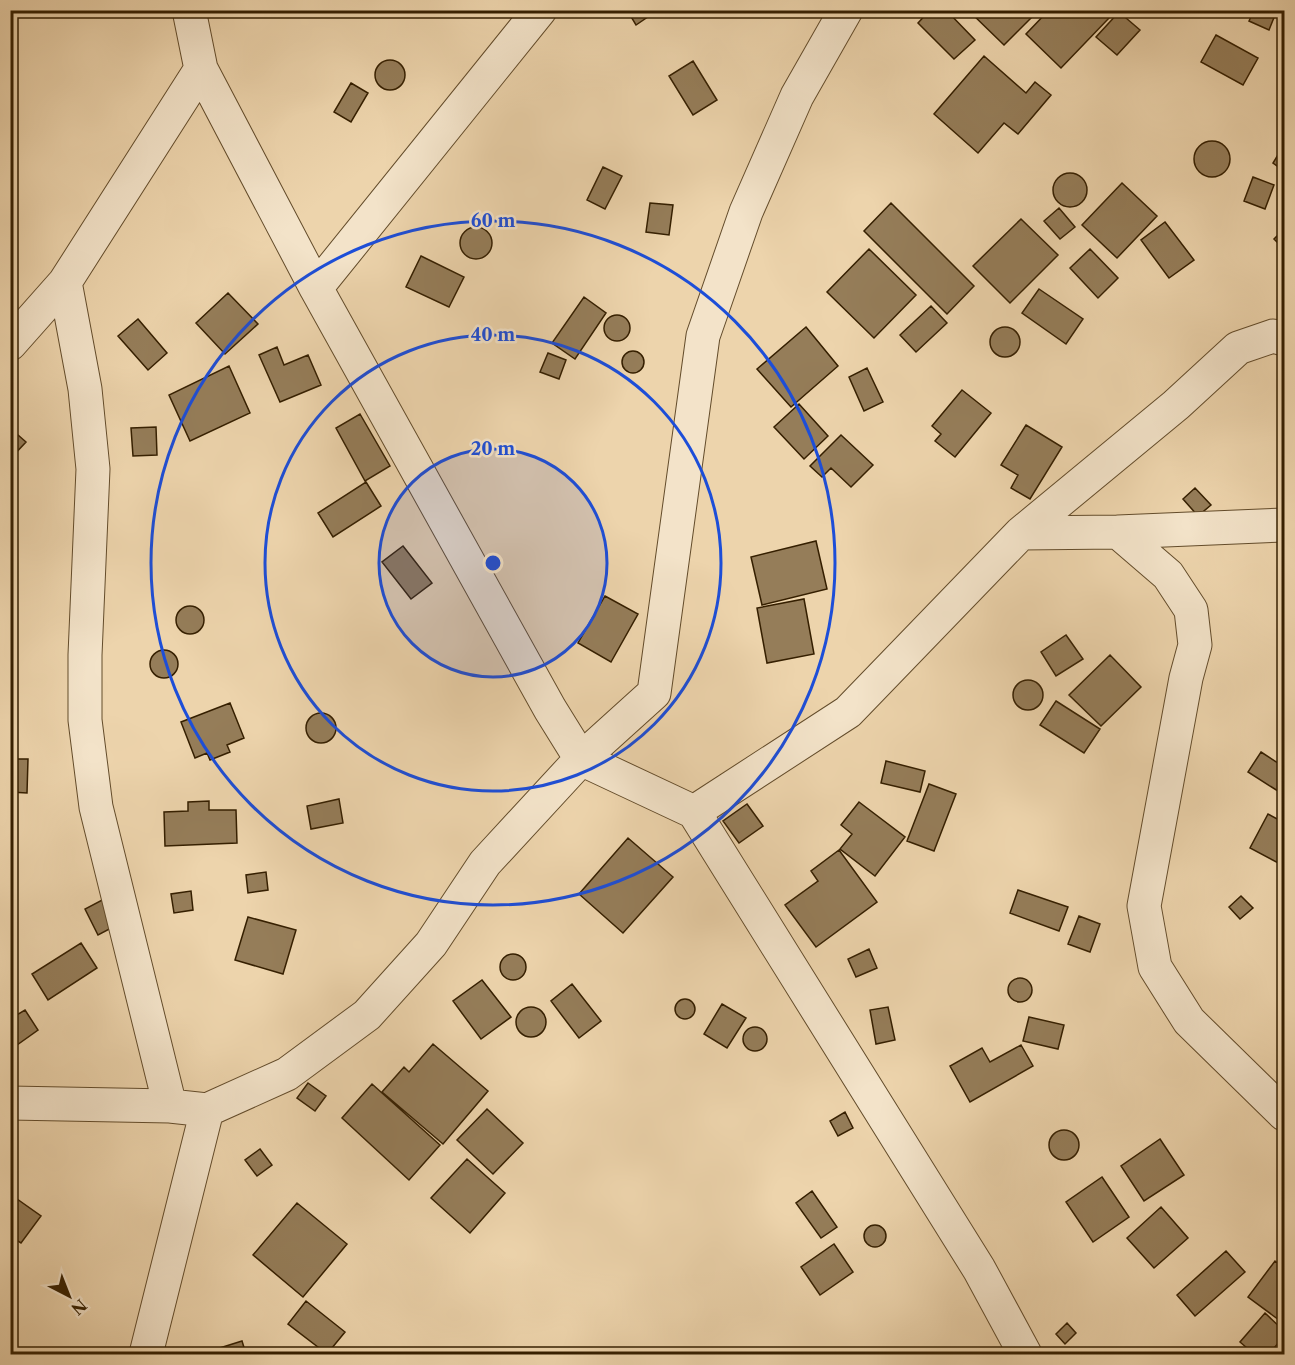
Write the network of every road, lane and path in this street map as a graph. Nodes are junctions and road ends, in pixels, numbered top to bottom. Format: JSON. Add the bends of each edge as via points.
{"nodes":[{"id":1,"x":189,"y":10,"type":"edge"},
{"id":2,"x":540,"y":10,"type":"edge"},
{"id":3,"x":846,"y":10,"type":"edge"},
{"id":4,"x":201,"y":69,"type":"junction"},
{"id":5,"x":65,"y":282,"type":"junction"},
{"id":6,"x":316,"y":288,"type":"junction"},
{"id":7,"x":1284,"y":339,"type":"edge"},
{"id":8,"x":10,"y":344,"type":"edge"},
{"id":9,"x":1284,"y":525,"type":"edge"},
{"id":10,"x":1118,"y":532,"type":"junction"},
{"id":11,"x":1021,"y":533,"type":"junction"},
{"id":12,"x":580,"y":759,"type":"junction"},
{"id":13,"x":694,"y":812,"type":"junction"},
{"id":14,"x":10,"y":1103,"type":"edge"},
{"id":15,"x":170,"y":1106,"type":"junction"},
{"id":16,"x":207,"y":1110,"type":"junction"},
{"id":17,"x":1284,"y":1114,"type":"edge"},
{"id":18,"x":146,"y":1354,"type":"edge"},
{"id":19,"x":1025,"y":1354,"type":"edge"}],
"edges":[{"from":1,"to":4,"type":"street"},
{"from":2,"to":6,"type":"street"},
{"from":3,"to":12,"type":"street","via":[[778,138],[746,212],[703,336],[654,693]]},
{"from":4,"to":5,"type":"street"},
{"from":4,"to":6,"type":"street"},
{"from":5,"to":8,"type":"street"},
{"from":5,"to":15,"type":"street","via":[[85,389],[93,469],[85,655],[86,731],[96,807]]},
{"from":6,"to":12,"type":"street"},
{"from":7,"to":11,"type":"street","via":[[1273,336],[1238,348],[1176,405]]},
{"from":9,"to":10,"type":"street"},
{"from":10,"to":11,"type":"street"},
{"from":10,"to":17,"type":"street","via":[[1168,574],[1191,610],[1195,645],[1144,906],[1155,967],[1189,1021]]},
{"from":11,"to":13,"type":"street","via":[[848,712]]},
{"from":12,"to":13,"type":"street"},
{"from":12,"to":16,"type":"street","via":[[484,863],[431,944],[367,1015],[288,1074]]},
{"from":13,"to":19,"type":"street","via":[[979,1269]]},
{"from":14,"to":15,"type":"street"},
{"from":15,"to":16,"type":"street"},
{"from":16,"to":18,"type":"street"}]}
